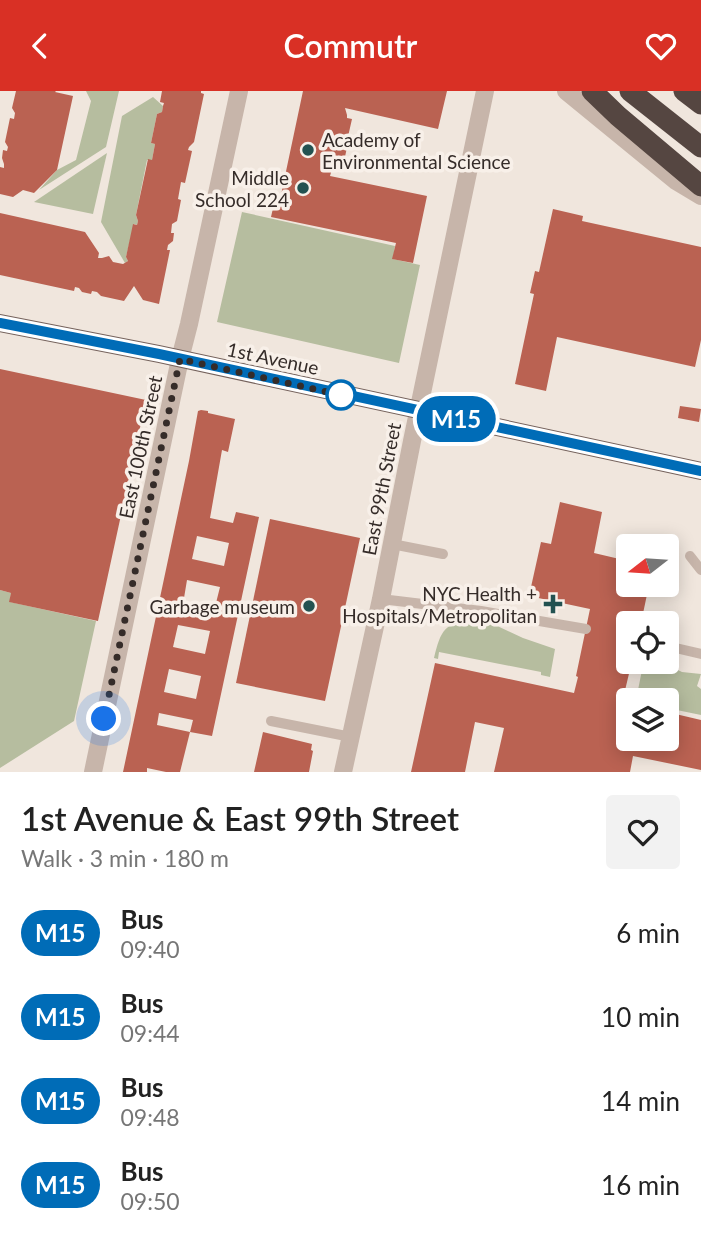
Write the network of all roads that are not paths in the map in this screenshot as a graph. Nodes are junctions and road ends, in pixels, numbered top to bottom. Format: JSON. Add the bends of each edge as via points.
{"nodes":[{"id":1,"x":239,"y":91,"type":"edge"},
{"id":2,"x":485,"y":91,"type":"edge"},
{"id":3,"x":566,"y":91,"type":"edge"},
{"id":4,"x":592,"y":91,"type":"edge"},
{"id":5,"x":630,"y":91,"type":"edge"},
{"id":6,"x":684,"y":91,"type":"edge"},
{"id":7,"x":701,"y":104,"type":"edge"},
{"id":8,"x":701,"y":148,"type":"edge"},
{"id":9,"x":701,"y":186,"type":"edge"},
{"id":10,"x":701,"y":195,"type":"edge"},
{"id":11,"x":0,"y":323,"type":"edge"},
{"id":12,"x":180,"y":359,"type":"junction"},
{"id":13,"x":418,"y":411,"type":"junction"},
{"id":14,"x":701,"y":471,"type":"edge"},
{"id":15,"x":392,"y":544,"type":"junction"},
{"id":16,"x":443,"y":554,"type":"dead end"},
{"id":17,"x":690,"y":556,"type":"dead end"},
{"id":18,"x":701,"y":570,"type":"edge"},
{"id":19,"x":381,"y":599,"type":"junction"},
{"id":20,"x":586,"y":628,"type":"dead end"},
{"id":21,"x":679,"y":649,"type":"edge"},
{"id":22,"x":701,"y":654,"type":"edge"},
{"id":23,"x":271,"y":721,"type":"dead end"},
{"id":24,"x":351,"y":737,"type":"junction"},
{"id":25,"x":93,"y":772,"type":"edge"},
{"id":26,"x":343,"y":772,"type":"edge"}],
"edges":[{"from":1,"to":12,"type":"street","name":"East 100th Street"},
{"from":2,"to":13,"type":"street","name":"East 99th Street"},
{"from":3,"to":10,"type":"street","via":[[676,181]]},
{"from":4,"to":9,"type":"highway"},
{"from":5,"to":8,"type":"highway"},
{"from":6,"to":7,"type":"highway"},
{"from":11,"to":12,"type":"main road","name":"1st Avenue"},
{"from":12,"to":13,"type":"main road","name":"1st Avenue"},
{"from":12,"to":25,"type":"street","name":"East 100th Street"},
{"from":13,"to":14,"type":"main road","name":"1st Avenue"},
{"from":13,"to":15,"type":"street","name":"East 99th Street"},
{"from":15,"to":16,"type":"lane"},
{"from":15,"to":19,"type":"street","name":"East 99th Street"},
{"from":17,"to":18,"type":"lane"},
{"from":19,"to":20,"type":"lane"},
{"from":19,"to":24,"type":"street","name":"East 99th Street"},
{"from":21,"to":22,"type":"lane"},
{"from":23,"to":24,"type":"lane"},
{"from":24,"to":26,"type":"street","name":"East 99th Street"}]}
